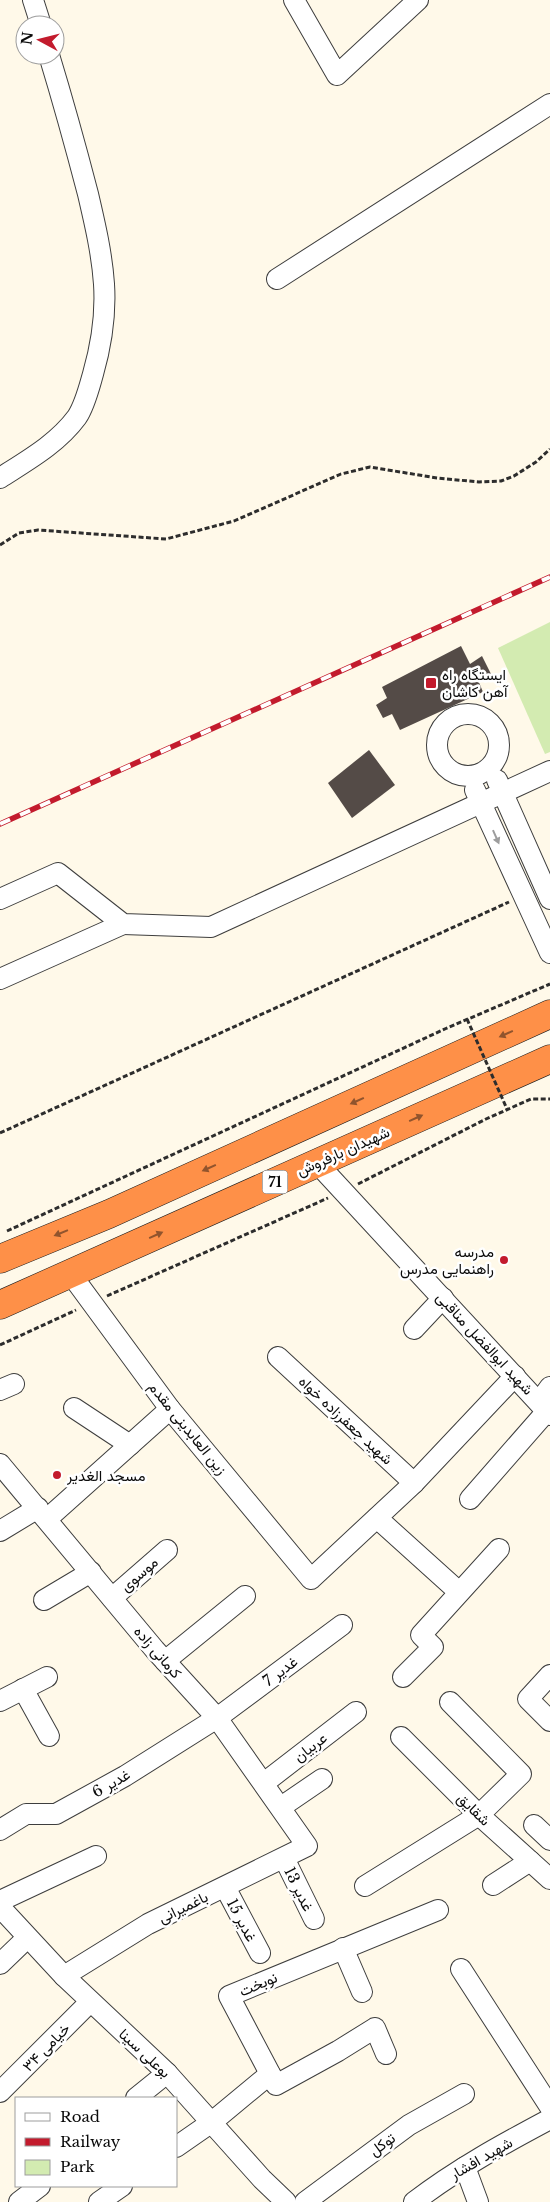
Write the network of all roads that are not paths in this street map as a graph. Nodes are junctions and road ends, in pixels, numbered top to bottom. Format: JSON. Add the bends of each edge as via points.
{"nodes":[{"id":1,"x":33,"y":0,"type":"edge"},
{"id":2,"x":294,"y":0,"type":"edge"},
{"id":3,"x":418,"y":0,"type":"edge"},
{"id":4,"x":38,"y":15,"type":"edge"},
{"id":5,"x":52,"y":65,"type":"edge"},
{"id":6,"x":550,"y":104,"type":"edge"},
{"id":7,"x":277,"y":279,"type":"dead end"},
{"id":8,"x":0,"y":478,"type":"edge"},
{"id":9,"x":491,"y":767,"type":"junction"},
{"id":10,"x":550,"y":772,"type":"edge"},
{"id":11,"x":469,"y":777,"type":"junction"},
{"id":12,"x":502,"y":792,"type":"junction"},
{"id":13,"x":480,"y":802,"type":"junction"},
{"id":14,"x":543,"y":863,"type":"edge"},
{"id":15,"x":514,"y":875,"type":"junction"},
{"id":16,"x":0,"y":899,"type":"edge"},
{"id":17,"x":550,"y":899,"type":"edge"},
{"id":18,"x":122,"y":924,"type":"junction"},
{"id":19,"x":550,"y":953,"type":"edge"},
{"id":20,"x":0,"y":979,"type":"edge"},
{"id":21,"x":550,"y":1014,"type":"edge"},
{"id":22,"x":550,"y":1059,"type":"edge"},
{"id":23,"x":317,"y":1163,"type":"junction"},
{"id":24,"x":109,"y":1214,"type":"junction"},
{"id":25,"x":6,"y":1248,"type":"edge"},
{"id":26,"x":122,"y":1250,"type":"junction"},
{"id":27,"x":70,"y":1273,"type":"junction"},
{"id":28,"x":36,"y":1288,"type":"junction"},
{"id":29,"x":443,"y":1298,"type":"junction"},
{"id":30,"x":0,"y":1305,"type":"edge"},
{"id":31,"x":414,"y":1329,"type":"dead end"},
{"id":32,"x":278,"y":1357,"type":"dead end"},
{"id":33,"x":515,"y":1376,"type":"junction"},
{"id":34,"x":546,"y":1404,"type":"edge"},
{"id":35,"x":74,"y":1408,"type":"dead end"},
{"id":36,"x":170,"y":1409,"type":"junction"},
{"id":37,"x":130,"y":1444,"type":"junction"},
{"id":38,"x":0,"y":1464,"type":"edge"},
{"id":39,"x":414,"y":1483,"type":"junction"},
{"id":40,"x":470,"y":1499,"type":"dead end"},
{"id":41,"x":42,"y":1514,"type":"junction"},
{"id":42,"x":377,"y":1518,"type":"junction"},
{"id":43,"x":0,"y":1531,"type":"edge"},
{"id":44,"x":499,"y":1549,"type":"dead end"},
{"id":45,"x":167,"y":1550,"type":"dead end"},
{"id":46,"x":91,"y":1572,"type":"junction"},
{"id":47,"x":460,"y":1592,"type":"junction"},
{"id":48,"x":245,"y":1596,"type":"dead end"},
{"id":49,"x":112,"y":1598,"type":"junction"},
{"id":50,"x":44,"y":1600,"type":"dead end"},
{"id":51,"x":342,"y":1625,"type":"dead end"},
{"id":52,"x":165,"y":1661,"type":"junction"},
{"id":53,"x":550,"y":1675,"type":"edge"},
{"id":54,"x":47,"y":1677,"type":"dead end"},
{"id":55,"x":403,"y":1677,"type":"dead end"},
{"id":56,"x":23,"y":1689,"type":"junction"},
{"id":57,"x":0,"y":1701,"type":"edge"},
{"id":58,"x":450,"y":1702,"type":"dead end"},
{"id":59,"x":356,"y":1712,"type":"dead end"},
{"id":60,"x":217,"y":1718,"type":"junction"},
{"id":61,"x":550,"y":1721,"type":"edge"},
{"id":62,"x":49,"y":1736,"type":"dead end"},
{"id":63,"x":400,"y":1737,"type":"dead end"},
{"id":64,"x":322,"y":1779,"type":"dead end"},
{"id":65,"x":264,"y":1783,"type":"junction"},
{"id":66,"x":281,"y":1807,"type":"junction"},
{"id":67,"x":479,"y":1815,"type":"junction"},
{"id":68,"x":534,"y":1825,"type":"dead end"},
{"id":69,"x":0,"y":1830,"type":"edge"},
{"id":70,"x":550,"y":1840,"type":"edge"},
{"id":71,"x":307,"y":1846,"type":"joint"},
{"id":72,"x":96,"y":1856,"type":"dead end"},
{"id":73,"x":284,"y":1858,"type":"junction"},
{"id":74,"x":544,"y":1870,"type":"edge"},
{"id":75,"x":493,"y":1885,"type":"dead end"},
{"id":76,"x":365,"y":1886,"type":"dead end"},
{"id":77,"x":225,"y":1887,"type":"junction"},
{"id":78,"x":0,"y":1901,"type":"edge"},
{"id":79,"x":0,"y":1907,"type":"edge"},
{"id":80,"x":438,"y":1910,"type":"dead end"},
{"id":81,"x":314,"y":1919,"type":"dead end"},
{"id":82,"x":27,"y":1938,"type":"junction"},
{"id":83,"x":343,"y":1948,"type":"junction"},
{"id":84,"x":260,"y":1953,"type":"dead end"},
{"id":85,"x":0,"y":1964,"type":"edge"},
{"id":86,"x":461,"y":1969,"type":"dead end"},
{"id":87,"x":64,"y":1976,"type":"junction"},
{"id":88,"x":362,"y":1992,"type":"dead end"},
{"id":89,"x":90,"y":2002,"type":"junction"},
{"id":90,"x":386,"y":2054,"type":"dead end"},
{"id":91,"x":167,"y":2073,"type":"junction"},
{"id":92,"x":270,"y":2074,"type":"junction"},
{"id":93,"x":0,"y":2092,"type":"edge"},
{"id":94,"x":464,"y":2094,"type":"dead end"},
{"id":95,"x":137,"y":2097,"type":"edge"},
{"id":96,"x":550,"y":2107,"type":"edge"},
{"id":97,"x":550,"y":2119,"type":"edge"},
{"id":98,"x":212,"y":2122,"type":"junction"},
{"id":99,"x":178,"y":2146,"type":"edge"},
{"id":100,"x":465,"y":2167,"type":"junction"},
{"id":101,"x":39,"y":2187,"type":"edge"},
{"id":102,"x":121,"y":2187,"type":"edge"},
{"id":103,"x":19,"y":2202,"type":"edge"},
{"id":104,"x":99,"y":2202,"type":"edge"},
{"id":105,"x":286,"y":2202,"type":"edge"},
{"id":106,"x":305,"y":2202,"type":"edge"},
{"id":107,"x":414,"y":2202,"type":"edge"},
{"id":108,"x":478,"y":2202,"type":"edge"}],
"edges":[{"from":1,"to":4,"type":"street"},
{"from":2,"to":3,"type":"street","via":[[337,75]]},
{"from":5,"to":8,"type":"street","via":[[96,231],[104,285],[103,325],[97,360],[79,415],[48,447]]},
{"from":6,"to":7,"type":"street"},
{"from":9,"to":11,"type":"street"},
{"from":9,"to":11,"type":"street","via":[[499,749],[495,729],[481,716],[461,714],[452,718],[438,734],[438,755],[451,772]]},
{"from":9,"to":12,"type":"street"},
{"from":10,"to":12,"type":"street"},
{"from":11,"to":13,"type":"street"},
{"from":12,"to":13,"type":"street"},
{"from":12,"to":14,"type":"street"},
{"from":13,"to":15,"type":"street","one_way":true},
{"from":13,"to":18,"type":"street","via":[[211,927]]},
{"from":14,"to":15,"type":"street"},
{"from":14,"to":17,"type":"street"},
{"from":15,"to":19,"type":"street"},
{"from":16,"to":18,"type":"street","via":[[58,873]]},
{"from":18,"to":20,"type":"street"},
{"from":21,"to":24,"type":"highway","one_way":true},
{"from":23,"to":22,"type":"highway","name":"شهیدان بارفروش","number":"71","one_way":true},
{"from":26,"to":23,"type":"highway","name":"شهیدان بارفروش","number":"71","one_way":true},
{"from":23,"to":29,"type":"street","name":"شهید ابوالفضل مناقبی"},
{"from":24,"to":25,"type":"highway","one_way":true},
{"from":24,"to":26,"type":"highway","via":[[104,1224],[105,1236],[111,1245]]},
{"from":25,"to":28,"type":"highway","via":[[28,1256],[37,1265],[39,1277]]},
{"from":26,"to":27,"type":"highway","name":"شهیدان بارفروش","number":"71"},
{"from":27,"to":28,"type":"highway","name":"شهیدان بارفروش","number":"71"},
{"from":27,"to":36,"type":"street","name":"زین العابدینی مقدم"},
{"from":28,"to":30,"type":"highway","name":"شهیدان بارفروش","number":"71"},
{"from":29,"to":31,"type":"street"},
{"from":29,"to":33,"type":"street","name":"شهید ابوالفضل مناقبی"},
{"from":32,"to":39,"type":"street","name":"شهید جعفرزاده خواه"},
{"from":33,"to":34,"type":"street","name":"شهید ابوالفضل مناقبی"},
{"from":33,"to":39,"type":"street"},
{"from":34,"to":40,"type":"street"},
{"from":35,"to":37,"type":"street"},
{"from":36,"to":37,"type":"street"},
{"from":36,"to":42,"type":"street","name":"زین العابدینی مقدم","via":[[311,1579]]},
{"from":37,"to":41,"type":"street"},
{"from":38,"to":41,"type":"street","name":"کرمانی زاده"},
{"from":39,"to":42,"type":"street"},
{"from":41,"to":43,"type":"street"},
{"from":41,"to":46,"type":"street","name":"کرمانی زاده"},
{"from":42,"to":47,"type":"street"},
{"from":44,"to":47,"type":"street"},
{"from":45,"to":49,"type":"street","name":"موسوی"},
{"from":46,"to":49,"type":"street","name":"کرمانی زاده"},
{"from":46,"to":50,"type":"street"},
{"from":47,"to":55,"type":"street","via":[[421,1635],[433,1647]]},
{"from":48,"to":52,"type":"street"},
{"from":49,"to":52,"type":"street","name":"کرمانی زاده"},
{"from":51,"to":60,"type":"street","name":"غدیر 7"},
{"from":52,"to":60,"type":"street","name":"کرمانی زاده"},
{"from":53,"to":61,"type":"street","via":[[528,1700]]},
{"from":54,"to":56,"type":"street"},
{"from":56,"to":57,"type":"street"},
{"from":56,"to":62,"type":"street"},
{"from":58,"to":67,"type":"street","via":[[521,1774]]},
{"from":59,"to":65,"type":"street","name":"عربیان"},
{"from":60,"to":65,"type":"street","name":"کرمانی زاده"},
{"from":60,"to":69,"type":"street","name":"غدیر 6","via":[[125,1776],[56,1814],[26,1814]]},
{"from":63,"to":67,"type":"street","name":"شقایق"},
{"from":64,"to":66,"type":"street"},
{"from":65,"to":66,"type":"street","name":"کرمانی زاده"},
{"from":66,"to":71,"type":"street","name":"کرمانی زاده"},
{"from":67,"to":74,"type":"street","name":"شقایق"},
{"from":67,"to":76,"type":"street"},
{"from":68,"to":70,"type":"street"},
{"from":71,"to":73,"type":"street","name":"باغمیرانی"},
{"from":72,"to":78,"type":"street"},
{"from":73,"to":77,"type":"street","name":"باغمیرانی"},
{"from":73,"to":81,"type":"street","name":"غدیر 13","via":[[310,1896]]},
{"from":74,"to":75,"type":"street"},
{"from":77,"to":84,"type":"street","name":"غدیر 15"},
{"from":77,"to":87,"type":"street","name":"باغمیرانی","via":[[148,1924]]},
{"from":79,"to":82,"type":"street","name":"بوعلی سینا"},
{"from":80,"to":83,"type":"street","name":"نوبخت"},
{"from":82,"to":85,"type":"street"},
{"from":82,"to":87,"type":"street","name":"بوعلی سینا"},
{"from":83,"to":88,"type":"street"},
{"from":83,"to":92,"type":"street","name":"نوبخت","via":[[229,1996]]},
{"from":86,"to":96,"type":"street"},
{"from":87,"to":89,"type":"street","name":"بوعلی سینا"},
{"from":89,"to":91,"type":"street","name":"بوعلی سینا"},
{"from":89,"to":93,"type":"street","name":"خیامی ۳۴"},
{"from":90,"to":92,"type":"street","via":[[375,2028],[276,2085]]},
{"from":91,"to":95,"type":"street"},
{"from":91,"to":98,"type":"street","name":"بوعلی سینا"},
{"from":92,"to":98,"type":"street"},
{"from":94,"to":106,"type":"street","name":"توکل","via":[[409,2125]]},
{"from":97,"to":100,"type":"street","name":"شهید افشار"},
{"from":98,"to":99,"type":"street"},
{"from":98,"to":105,"type":"street","name":"بوعلی سینا"},
{"from":100,"to":107,"type":"street","name":"شهید افشار"},
{"from":100,"to":108,"type":"street"},
{"from":101,"to":103,"type":"street"},
{"from":102,"to":104,"type":"street"}]}
